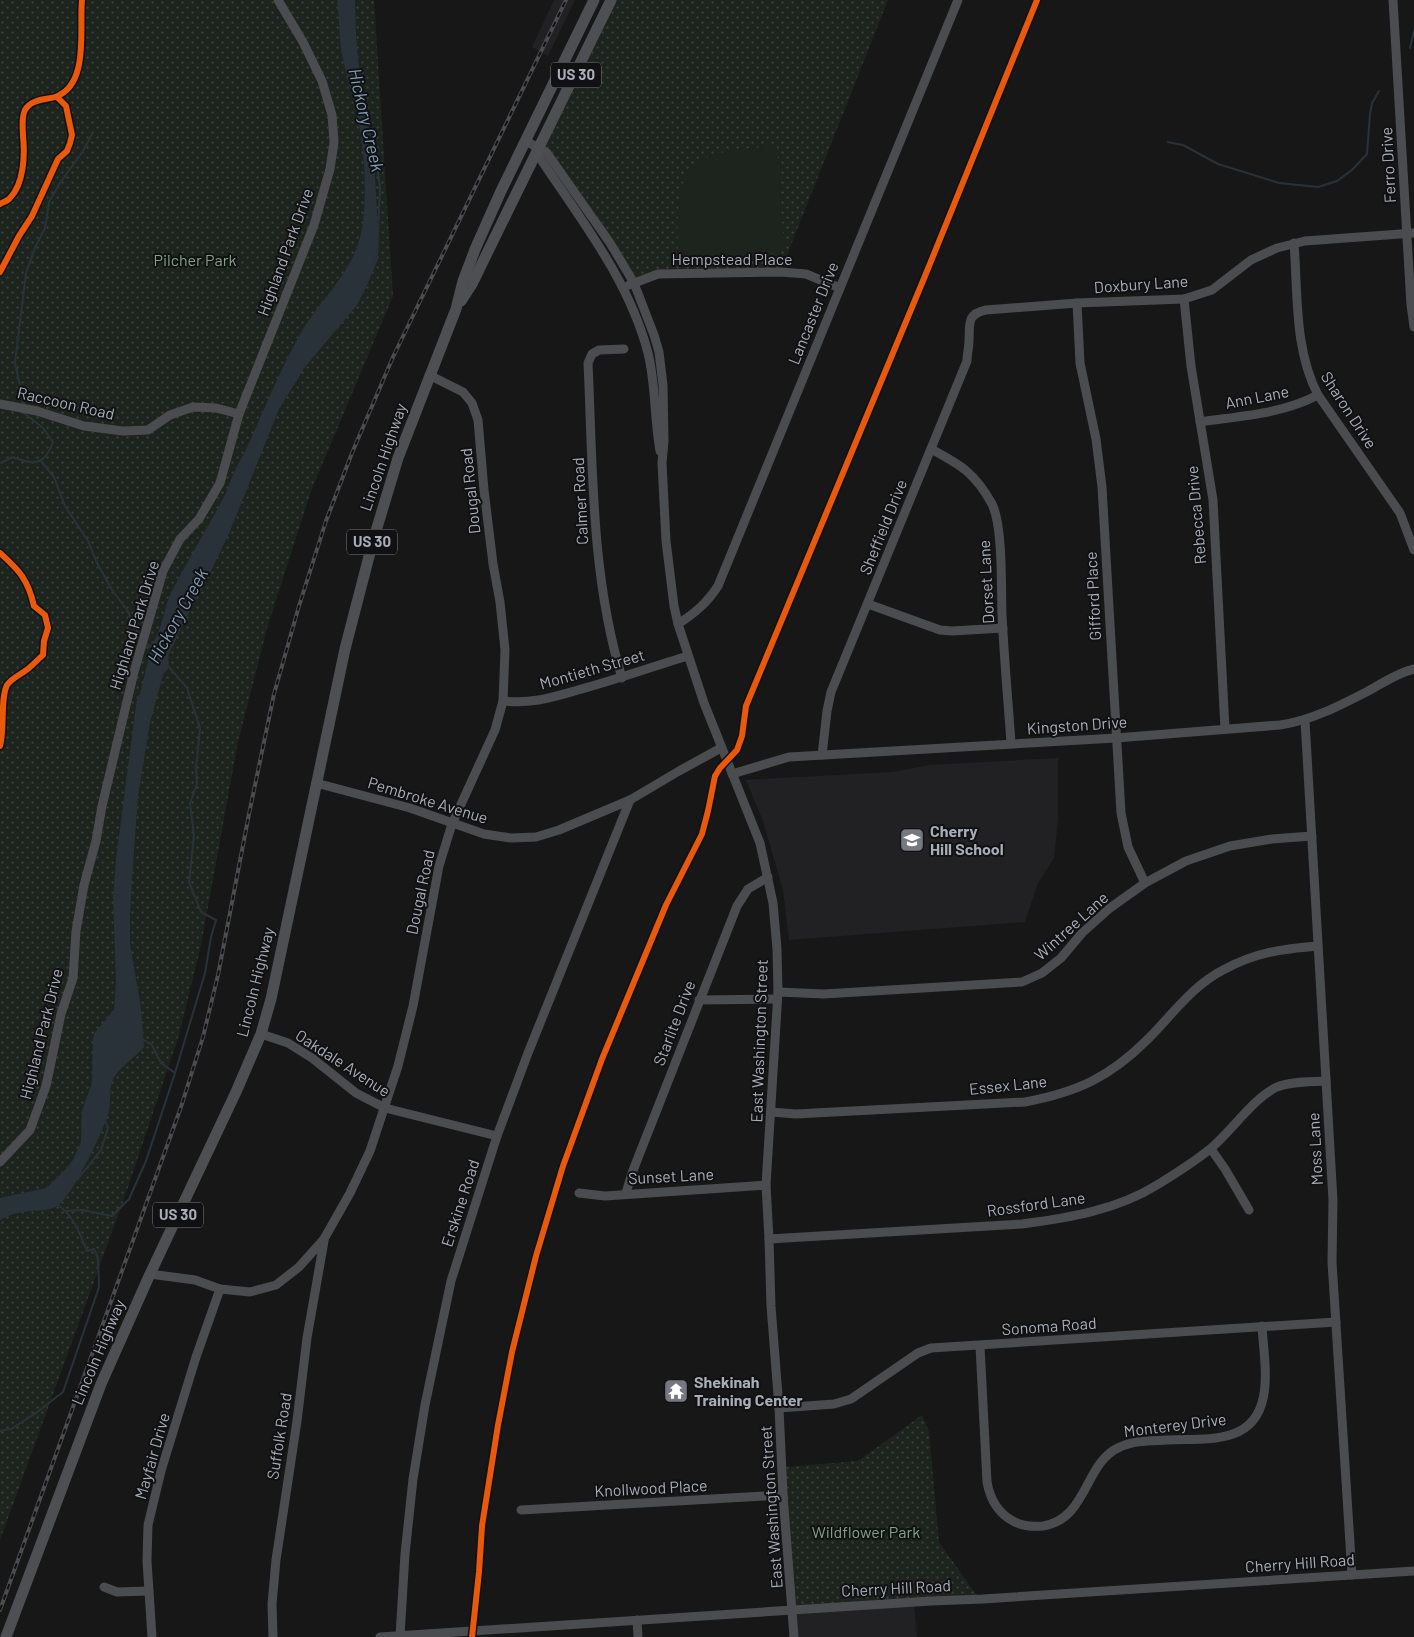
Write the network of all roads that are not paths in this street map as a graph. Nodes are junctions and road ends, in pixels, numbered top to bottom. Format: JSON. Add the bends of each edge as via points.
{"nodes":[{"id":1,"x":278,"y":0,"type":"edge"},
{"id":2,"x":594,"y":0,"type":"edge"},
{"id":3,"x":612,"y":0,"type":"edge"},
{"id":4,"x":958,"y":0,"type":"edge"},
{"id":5,"x":1393,"y":0,"type":"edge"},
{"id":6,"x":526,"y":141,"type":"junction"},
{"id":7,"x":539,"y":149,"type":"junction"},
{"id":8,"x":1410,"y":233,"type":"edge"},
{"id":9,"x":1294,"y":243,"type":"junction"},
{"id":10,"x":634,"y":283,"type":"junction"},
{"id":11,"x":624,"y":287,"type":"junction"},
{"id":12,"x":840,"y":288,"type":"junction"},
{"id":13,"x":1184,"y":299,"type":"junction"},
{"id":14,"x":1077,"y":303,"type":"junction"},
{"id":15,"x":456,"y":309,"type":"junction"},
{"id":16,"x":977,"y":312,"type":"joint"},
{"id":17,"x":1414,"y":327,"type":"edge"},
{"id":18,"x":624,"y":349,"type":"dead end"},
{"id":19,"x":429,"y":375,"type":"junction"},
{"id":20,"x":1318,"y":395,"type":"junction"},
{"id":21,"x":0,"y":404,"type":"edge"},
{"id":22,"x":239,"y":414,"type":"junction"},
{"id":23,"x":1200,"y":422,"type":"junction"},
{"id":24,"x":931,"y":450,"type":"junction"},
{"id":25,"x":662,"y":463,"type":"junction"},
{"id":26,"x":1414,"y":550,"type":"edge"},
{"id":27,"x":868,"y":604,"type":"junction"},
{"id":28,"x":678,"y":624,"type":"junction"},
{"id":29,"x":1003,"y":628,"type":"junction"},
{"id":30,"x":688,"y":656,"type":"junction"},
{"id":31,"x":1414,"y":669,"type":"edge"},
{"id":32,"x":622,"y":678,"type":"junction"},
{"id":33,"x":502,"y":701,"type":"junction"},
{"id":34,"x":1305,"y":720,"type":"junction"},
{"id":35,"x":1225,"y":729,"type":"junction"},
{"id":36,"x":1116,"y":738,"type":"junction"},
{"id":37,"x":1011,"y":743,"type":"junction"},
{"id":38,"x":721,"y":748,"type":"junction"},
{"id":39,"x":822,"y":755,"type":"junction"},
{"id":40,"x":732,"y":774,"type":"junction"},
{"id":41,"x":316,"y":783,"type":"junction"},
{"id":42,"x":630,"y":800,"type":"junction"},
{"id":43,"x":452,"y":824,"type":"junction"},
{"id":44,"x":1312,"y":836,"type":"junction"},
{"id":45,"x":768,"y":878,"type":"junction"},
{"id":46,"x":1145,"y":883,"type":"junction"},
{"id":47,"x":1318,"y":946,"type":"junction"},
{"id":48,"x":777,"y":996,"type":"junction"},
{"id":49,"x":700,"y":1000,"type":"junction"},
{"id":50,"x":261,"y":1034,"type":"junction"},
{"id":51,"x":1326,"y":1081,"type":"junction"},
{"id":52,"x":385,"y":1108,"type":"junction"},
{"id":53,"x":771,"y":1112,"type":"junction"},
{"id":54,"x":498,"y":1136,"type":"junction"},
{"id":55,"x":1210,"y":1149,"type":"junction"},
{"id":56,"x":0,"y":1162,"type":"edge"},
{"id":57,"x":766,"y":1185,"type":"junction"},
{"id":58,"x":579,"y":1193,"type":"dead end"},
{"id":59,"x":626,"y":1193,"type":"junction"},
{"id":60,"x":1249,"y":1210,"type":"dead end"},
{"id":61,"x":769,"y":1239,"type":"junction"},
{"id":62,"x":324,"y":1240,"type":"junction"},
{"id":63,"x":150,"y":1274,"type":"junction"},
{"id":64,"x":220,"y":1289,"type":"junction"},
{"id":65,"x":1336,"y":1322,"type":"junction"},
{"id":66,"x":1262,"y":1326,"type":"junction"},
{"id":67,"x":980,"y":1346,"type":"junction"},
{"id":68,"x":779,"y":1408,"type":"junction"},
{"id":69,"x":783,"y":1495,"type":"junction"},
{"id":70,"x":521,"y":1510,"type":"dead end"},
{"id":71,"x":1414,"y":1571,"type":"edge"},
{"id":72,"x":1352,"y":1575,"type":"junction"},
{"id":73,"x":104,"y":1587,"type":"dead end"},
{"id":74,"x":149,"y":1591,"type":"junction"},
{"id":75,"x":793,"y":1609,"type":"junction"},
{"id":76,"x":637,"y":1620,"type":"junction"},
{"id":77,"x":400,"y":1636,"type":"junction"},
{"id":78,"x":6,"y":1637,"type":"edge"},
{"id":79,"x":152,"y":1637,"type":"edge"},
{"id":80,"x":273,"y":1637,"type":"edge"},
{"id":81,"x":380,"y":1637,"type":"edge"},
{"id":82,"x":638,"y":1637,"type":"edge"},
{"id":83,"x":794,"y":1637,"type":"edge"}],
"edges":[{"from":1,"to":22,"type":"street","name":"Highland Park Drive","via":[[322,81],[332,115],[334,142],[314,225]]},
{"from":2,"to":6,"type":"main road","name":"Lincoln Highway","number":"US 30"},
{"from":3,"to":7,"type":"main road","name":"Lincoln Highway","number":"US 30"},
{"from":4,"to":12,"type":"street","name":"Lancaster Drive"},
{"from":5,"to":8,"type":"street","name":"Ferro Drive"},
{"from":6,"to":7,"type":"street","name":"East Washington Street"},
{"from":6,"to":15,"type":"main road","name":"Lincoln Highway","number":"US 30","via":[[476,247]]},
{"from":7,"to":10,"type":"street","name":"East Washington Street","via":[[547,153]]},
{"from":7,"to":11,"type":"street","name":"East Washington Street","via":[[540,158]]},
{"from":7,"to":15,"type":"main road","name":"Lincoln Highway","number":"US 30","via":[[472,284]]},
{"from":8,"to":9,"type":"street","name":"Doxbury Lane"},
{"from":8,"to":17,"type":"street","name":"Ferro Drive"},
{"from":9,"to":13,"type":"street","name":"Doxbury Lane","via":[[1251,260],[1212,290]]},
{"from":9,"to":20,"type":"street","name":"Sharon Drive","via":[[1302,352],[1306,370]]},
{"from":10,"to":11,"type":"street","name":"Hempstead Place"},
{"from":10,"to":12,"type":"street","name":"Hempstead Place","via":[[658,274],[781,272],[806,274]]},
{"from":10,"to":25,"type":"street","name":"East Washington Street","via":[[654,335],[661,368],[664,402]]},
{"from":11,"to":25,"type":"street","name":"East Washington Street","via":[[648,354]]},
{"from":12,"to":28,"type":"street","name":"Lancaster Drive","via":[[718,586],[710,600]]},
{"from":13,"to":14,"type":"street","name":"Doxbury Lane"},
{"from":13,"to":23,"type":"street","name":"Rebecca Drive"},
{"from":14,"to":16,"type":"street","name":"Doxbury Lane"},
{"from":14,"to":36,"type":"street","name":"Gifford Place","via":[[1080,363],[1102,487]]},
{"from":15,"to":19,"type":"main road","name":"Lincoln Highway","number":"US 30"},
{"from":16,"to":24,"type":"street","name":"Sheffield Drive","via":[[969,325],[967,361]]},
{"from":18,"to":32,"type":"street","name":"Calmer Road","via":[[599,350],[592,354],[588,363],[600,583],[611,642]]},
{"from":19,"to":33,"type":"street","name":"Dougal Road","via":[[463,392],[472,403],[478,420],[505,648]]},
{"from":19,"to":41,"type":"main road","name":"Lincoln Highway","number":"US 30","via":[[398,458],[373,541]]},
{"from":20,"to":23,"type":"street","name":"Ann Lane","via":[[1282,410]]},
{"from":20,"to":26,"type":"street","name":"Sharon Drive","via":[[1400,513]]},
{"from":21,"to":22,"type":"street","name":"Raccoon Road","via":[[37,411],[84,426],[122,431],[148,430],[170,415],[193,407]]},
{"from":22,"to":56,"type":"street","name":"Highland Park Drive","via":[[220,483],[199,520],[180,540],[163,571],[134,672],[102,806],[76,931],[73,978],[61,1014],[46,1086],[30,1130]]},
{"from":23,"to":35,"type":"street","name":"Rebecca Drive","via":[[1213,500]]},
{"from":24,"to":27,"type":"street","name":"Sheffield Drive"},
{"from":24,"to":29,"type":"street","name":"Dorset Lane","via":[[961,465],[974,476],[993,506],[998,528]]},
{"from":25,"to":28,"type":"street","name":"East Washington Street","via":[[668,564]]},
{"from":27,"to":29,"type":"street","via":[[940,630]]},
{"from":27,"to":39,"type":"street","name":"Sheffield Drive","via":[[831,692]]},
{"from":28,"to":30,"type":"street","name":"East Washington Street"},
{"from":29,"to":37,"type":"street","name":"Dorset Lane"},
{"from":30,"to":32,"type":"street","name":"Montieth Street"},
{"from":30,"to":38,"type":"street","name":"East Washington Street"},
{"from":31,"to":34,"type":"street","name":"Kingston Drive"},
{"from":32,"to":33,"type":"street","name":"Montieth Street","via":[[541,700],[522,703]]},
{"from":33,"to":43,"type":"street","name":"Dougal Road","via":[[495,730]]},
{"from":34,"to":35,"type":"street","name":"Kingston Drive"},
{"from":34,"to":44,"type":"street","name":"Moss Lane"},
{"from":35,"to":36,"type":"street","name":"Kingston Drive"},
{"from":36,"to":37,"type":"street","name":"Kingston Drive"},
{"from":36,"to":46,"type":"street","name":"Gifford Place","via":[[1123,829],[1131,856]]},
{"from":37,"to":39,"type":"street","name":"Kingston Drive"},
{"from":38,"to":40,"type":"street","name":"East Washington Street"},
{"from":38,"to":42,"type":"street","name":"Pembroke Avenue"},
{"from":39,"to":40,"type":"street","name":"Kingston Drive","via":[[789,757]]},
{"from":40,"to":45,"type":"street","name":"East Washington Street","via":[[760,843]]},
{"from":41,"to":43,"type":"street","name":"Pembroke Avenue","via":[[410,808]]},
{"from":41,"to":50,"type":"main road","name":"Lincoln Highway","number":"US 30"},
{"from":42,"to":43,"type":"street","name":"Pembroke Avenue","via":[[536,837],[484,834]]},
{"from":42,"to":54,"type":"street","name":"Erskine Road","via":[[531,1044]]},
{"from":43,"to":52,"type":"street","name":"Dougal Road","via":[[439,866],[413,1006]]},
{"from":44,"to":46,"type":"street","name":"Wintree Lane","via":[[1230,846],[1186,861]]},
{"from":44,"to":47,"type":"street","name":"Moss Lane"},
{"from":45,"to":48,"type":"street","name":"East Washington Street","via":[[777,949]]},
{"from":45,"to":49,"type":"street","name":"Starlite Drive","via":[[748,889],[736,906]]},
{"from":46,"to":48,"type":"street","name":"Wintree Lane","via":[[1110,908],[1042,973],[1022,982]]},
{"from":47,"to":51,"type":"street","name":"Moss Lane"},
{"from":47,"to":53,"type":"street","name":"Essex Lane","via":[[1277,950],[1222,970],[1198,986],[1127,1059],[1080,1088],[1054,1096],[1025,1102],[796,1114]]},
{"from":48,"to":49,"type":"street","name":"Wintree Lane"},
{"from":48,"to":53,"type":"street","name":"East Washington Street"},
{"from":49,"to":59,"type":"street","name":"Starlite Drive"},
{"from":50,"to":52,"type":"street","name":"Oakdale Avenue","via":[[312,1058],[356,1093]]},
{"from":50,"to":63,"type":"main road","name":"Lincoln Highway","number":"US 30","via":[[212,1146]]},
{"from":51,"to":55,"type":"street","name":"Rossford Lane","via":[[1298,1082],[1277,1088],[1256,1103]]},
{"from":51,"to":65,"type":"street","name":"Moss Lane"},
{"from":52,"to":54,"type":"street","name":"Oakdale Avenue"},
{"from":52,"to":62,"type":"street","name":"Dougal Road","via":[[370,1151]]},
{"from":53,"to":57,"type":"street","name":"East Washington Street"},
{"from":54,"to":77,"type":"street","name":"Erskine Road","via":[[451,1281],[425,1405],[412,1488]]},
{"from":55,"to":60,"type":"street"},
{"from":55,"to":61,"type":"street","name":"Rossford Lane","via":[[1155,1186],[1125,1200],[1058,1219],[1022,1224]]},
{"from":57,"to":59,"type":"street","name":"Sunset Lane"},
{"from":57,"to":61,"type":"street","name":"East Washington Street"},
{"from":58,"to":59,"type":"street","name":"Sunset Lane","via":[[605,1196]]},
{"from":61,"to":68,"type":"street","name":"East Washington Street"},
{"from":62,"to":64,"type":"street","name":"Dougal Road","via":[[299,1267],[276,1285],[250,1292]]},
{"from":62,"to":80,"type":"street","name":"Suffolk Road","via":[[276,1560]]},
{"from":63,"to":64,"type":"street","name":"Dougal Road","via":[[195,1280]]},
{"from":63,"to":78,"type":"main road","name":"Lincoln Highway","number":"US 30","via":[[101,1384]]},
{"from":64,"to":74,"type":"street","name":"Mayfair Drive","via":[[161,1471],[148,1525]]},
{"from":65,"to":66,"type":"street","name":"Sonoma Road"},
{"from":65,"to":72,"type":"street","name":"Moss Lane"},
{"from":66,"to":67,"type":"street","name":"Sonoma Road"},
{"from":66,"to":67,"type":"street","name":"Monterey Drive","via":[[1264,1401],[1246,1426],[1234,1434],[1220,1437],[1138,1442],[1119,1447],[1105,1458],[1066,1516],[1040,1526],[1007,1518],[997,1508],[990,1493]]},
{"from":67,"to":68,"type":"street","name":"Sonoma Road","via":[[932,1348],[918,1353],[850,1399],[834,1404]]},
{"from":68,"to":69,"type":"street","name":"East Washington Street"},
{"from":69,"to":70,"type":"street","name":"Knollwood Place"},
{"from":69,"to":75,"type":"street","name":"East Washington Street"},
{"from":71,"to":72,"type":"street","name":"Cherry Hill Road"},
{"from":72,"to":75,"type":"street","name":"Cherry Hill Road"},
{"from":73,"to":74,"type":"street","via":[[117,1592]]},
{"from":74,"to":79,"type":"street","name":"Mayfair Drive"},
{"from":75,"to":76,"type":"street","name":"Cherry Hill Road"},
{"from":75,"to":83,"type":"street","name":"East Washington Street"},
{"from":76,"to":77,"type":"street","name":"Cherry Hill Road"},
{"from":76,"to":82,"type":"street"},
{"from":77,"to":81,"type":"street","name":"Cherry Hill Road"}]}
